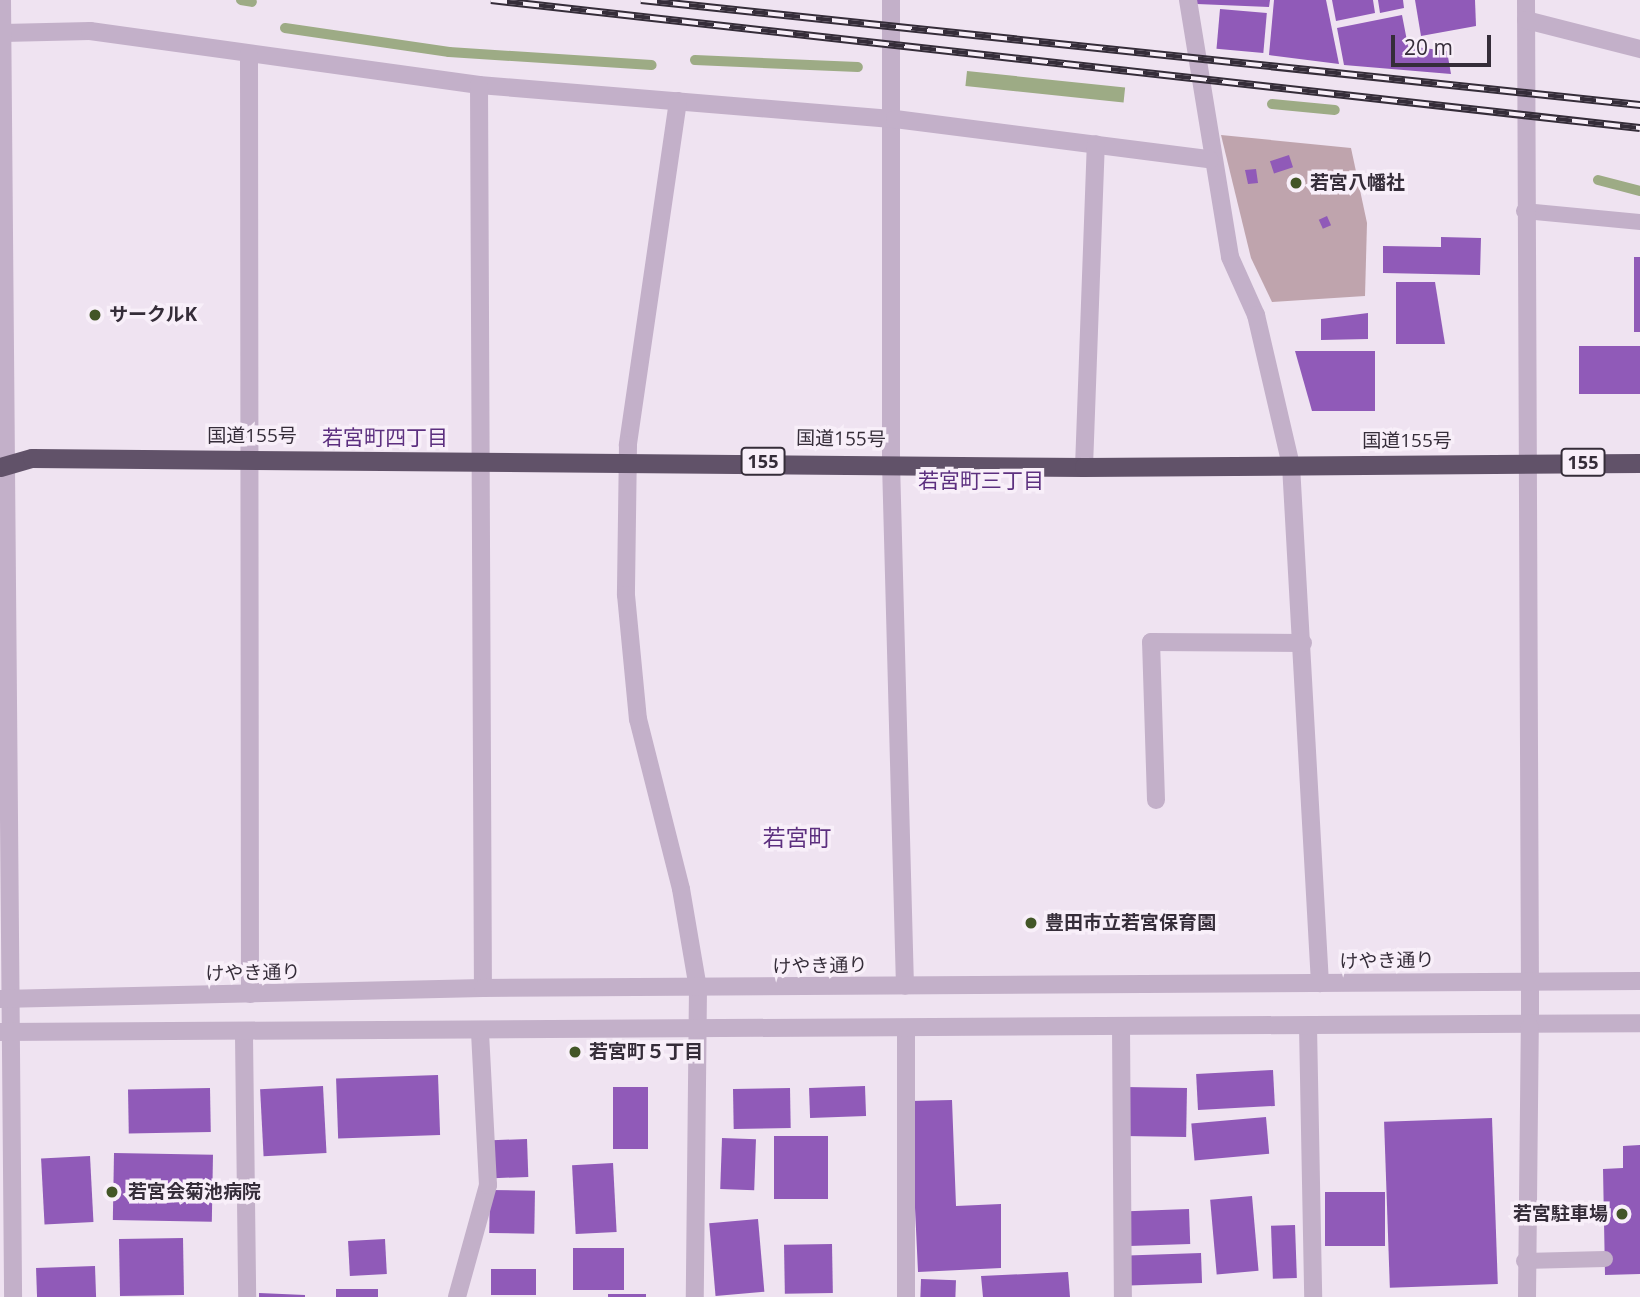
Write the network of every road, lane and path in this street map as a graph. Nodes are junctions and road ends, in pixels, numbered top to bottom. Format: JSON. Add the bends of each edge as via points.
{"nodes":[{"id":1,"x":2,"y":0,"type":"edge"},
{"id":2,"x":891,"y":0,"type":"edge"},
{"id":3,"x":1188,"y":0,"type":"edge"},
{"id":4,"x":1526,"y":0,"type":"edge"},
{"id":5,"x":1526,"y":20,"type":"junction"},
{"id":6,"x":3,"y":33,"type":"junction"},
{"id":7,"x":1640,"y":49,"type":"edge"},
{"id":8,"x":249,"y":54,"type":"junction"},
{"id":9,"x":479,"y":85,"type":"junction"},
{"id":10,"x":678,"y":101,"type":"junction"},
{"id":11,"x":895,"y":119,"type":"junction"},
{"id":12,"x":1096,"y":144,"type":"junction"},
{"id":13,"x":1209,"y":159,"type":"junction"},
{"id":14,"x":1524,"y":211,"type":"junction"},
{"id":15,"x":1640,"y":222,"type":"edge"},
{"id":16,"x":481,"y":457,"type":"junction"},
{"id":17,"x":628,"y":458,"type":"junction"},
{"id":18,"x":251,"y":459,"type":"junction"},
{"id":19,"x":1527,"y":462,"type":"junction"},
{"id":20,"x":891,"y":463,"type":"junction"},
{"id":21,"x":1640,"y":463,"type":"edge"},
{"id":22,"x":1291,"y":464,"type":"junction"},
{"id":23,"x":5,"y":465,"type":"edge"},
{"id":24,"x":1084,"y":467,"type":"junction"},
{"id":25,"x":1303,"y":643,"type":"junction"},
{"id":26,"x":1156,"y":800,"type":"dead end"},
{"id":27,"x":1530,"y":981,"type":"junction"},
{"id":28,"x":1640,"y":981,"type":"edge"},
{"id":29,"x":1320,"y":983,"type":"junction"},
{"id":30,"x":905,"y":986,"type":"junction"},
{"id":31,"x":483,"y":988,"type":"junction"},
{"id":32,"x":698,"y":988,"type":"junction"},
{"id":33,"x":250,"y":994,"type":"junction"},
{"id":34,"x":6,"y":999,"type":"edge"},
{"id":35,"x":1640,"y":1023,"type":"edge"},
{"id":36,"x":1308,"y":1026,"type":"junction"},
{"id":37,"x":1121,"y":1027,"type":"junction"},
{"id":38,"x":1530,"y":1027,"type":"junction"},
{"id":39,"x":906,"y":1029,"type":"junction"},
{"id":40,"x":5,"y":1032,"type":"edge"},
{"id":41,"x":693,"y":1032,"type":"junction"},
{"id":42,"x":481,"y":1033,"type":"junction"},
{"id":43,"x":244,"y":1036,"type":"junction"},
{"id":44,"x":1605,"y":1258,"type":"dead end"},
{"id":45,"x":1524,"y":1261,"type":"junction"},
{"id":46,"x":13,"y":1297,"type":"edge"},
{"id":47,"x":247,"y":1297,"type":"edge"},
{"id":48,"x":457,"y":1297,"type":"edge"},
{"id":49,"x":695,"y":1297,"type":"edge"},
{"id":50,"x":906,"y":1297,"type":"edge"},
{"id":51,"x":1123,"y":1297,"type":"edge"},
{"id":52,"x":1313,"y":1297,"type":"edge"},
{"id":53,"x":1527,"y":1297,"type":"edge"}],
"edges":[{"from":1,"to":6,"type":"street"},
{"from":2,"to":11,"type":"street"},
{"from":3,"to":13,"type":"street"},
{"from":4,"to":5,"type":"street"},
{"from":5,"to":7,"type":"street"},
{"from":5,"to":14,"type":"street"},
{"from":6,"to":8,"type":"street","via":[[90,32]]},
{"from":6,"to":23,"type":"street"},
{"from":8,"to":9,"type":"street"},
{"from":8,"to":18,"type":"street"},
{"from":9,"to":10,"type":"street"},
{"from":9,"to":16,"type":"street"},
{"from":10,"to":11,"type":"street"},
{"from":10,"to":17,"type":"street"},
{"from":11,"to":12,"type":"street"},
{"from":11,"to":20,"type":"street"},
{"from":12,"to":13,"type":"street"},
{"from":12,"to":24,"type":"street"},
{"from":13,"to":22,"type":"street","via":[[1230,257],[1256,315]]},
{"from":14,"to":15,"type":"lane"},
{"from":14,"to":19,"type":"street"},
{"from":16,"to":17,"type":"highway","name":"国道155号","number":"155"},
{"from":16,"to":18,"type":"highway","name":"国道155号","number":"155"},
{"from":16,"to":31,"type":"street"},
{"from":17,"to":20,"type":"highway","name":"国道155号","number":"155"},
{"from":17,"to":32,"type":"street","via":[[626,595],[638,719],[681,889]]},
{"from":18,"to":23,"type":"highway","name":"国道155号","number":"155","via":[[32,458]]},
{"from":18,"to":33,"type":"street"},
{"from":19,"to":21,"type":"highway","name":"国道155号","number":"155"},
{"from":19,"to":22,"type":"highway","name":"国道155号","number":"155"},
{"from":19,"to":27,"type":"street"},
{"from":20,"to":24,"type":"highway","name":"国道155号","number":"155"},
{"from":20,"to":30,"type":"street"},
{"from":22,"to":24,"type":"highway","name":"国道155号","number":"155"},
{"from":22,"to":25,"type":"street"},
{"from":23,"to":34,"type":"street"},
{"from":25,"to":26,"type":"street","via":[[1151,642]]},
{"from":25,"to":29,"type":"street"},
{"from":27,"to":28,"type":"street","name":"けやき通り"},
{"from":27,"to":29,"type":"street","name":"けやき通り"},
{"from":27,"to":38,"type":"street"},
{"from":29,"to":30,"type":"street","name":"けやき通り"},
{"from":30,"to":32,"type":"street","name":"けやき通り"},
{"from":31,"to":32,"type":"street","name":"けやき通り"},
{"from":31,"to":33,"type":"street","name":"けやき通り"},
{"from":32,"to":41,"type":"street"},
{"from":33,"to":34,"type":"street","name":"けやき通り"},
{"from":34,"to":40,"type":"street"},
{"from":35,"to":38,"type":"street"},
{"from":36,"to":37,"type":"street"},
{"from":36,"to":38,"type":"street"},
{"from":36,"to":52,"type":"street"},
{"from":37,"to":39,"type":"street"},
{"from":37,"to":51,"type":"street"},
{"from":38,"to":45,"type":"street"},
{"from":39,"to":41,"type":"street"},
{"from":39,"to":50,"type":"street"},
{"from":40,"to":43,"type":"street"},
{"from":40,"to":46,"type":"street"},
{"from":41,"to":42,"type":"street"},
{"from":41,"to":49,"type":"street"},
{"from":42,"to":43,"type":"street"},
{"from":42,"to":48,"type":"street","via":[[488,1185]]},
{"from":43,"to":47,"type":"street"},
{"from":44,"to":45,"type":"lane"},
{"from":45,"to":53,"type":"street"}]}
